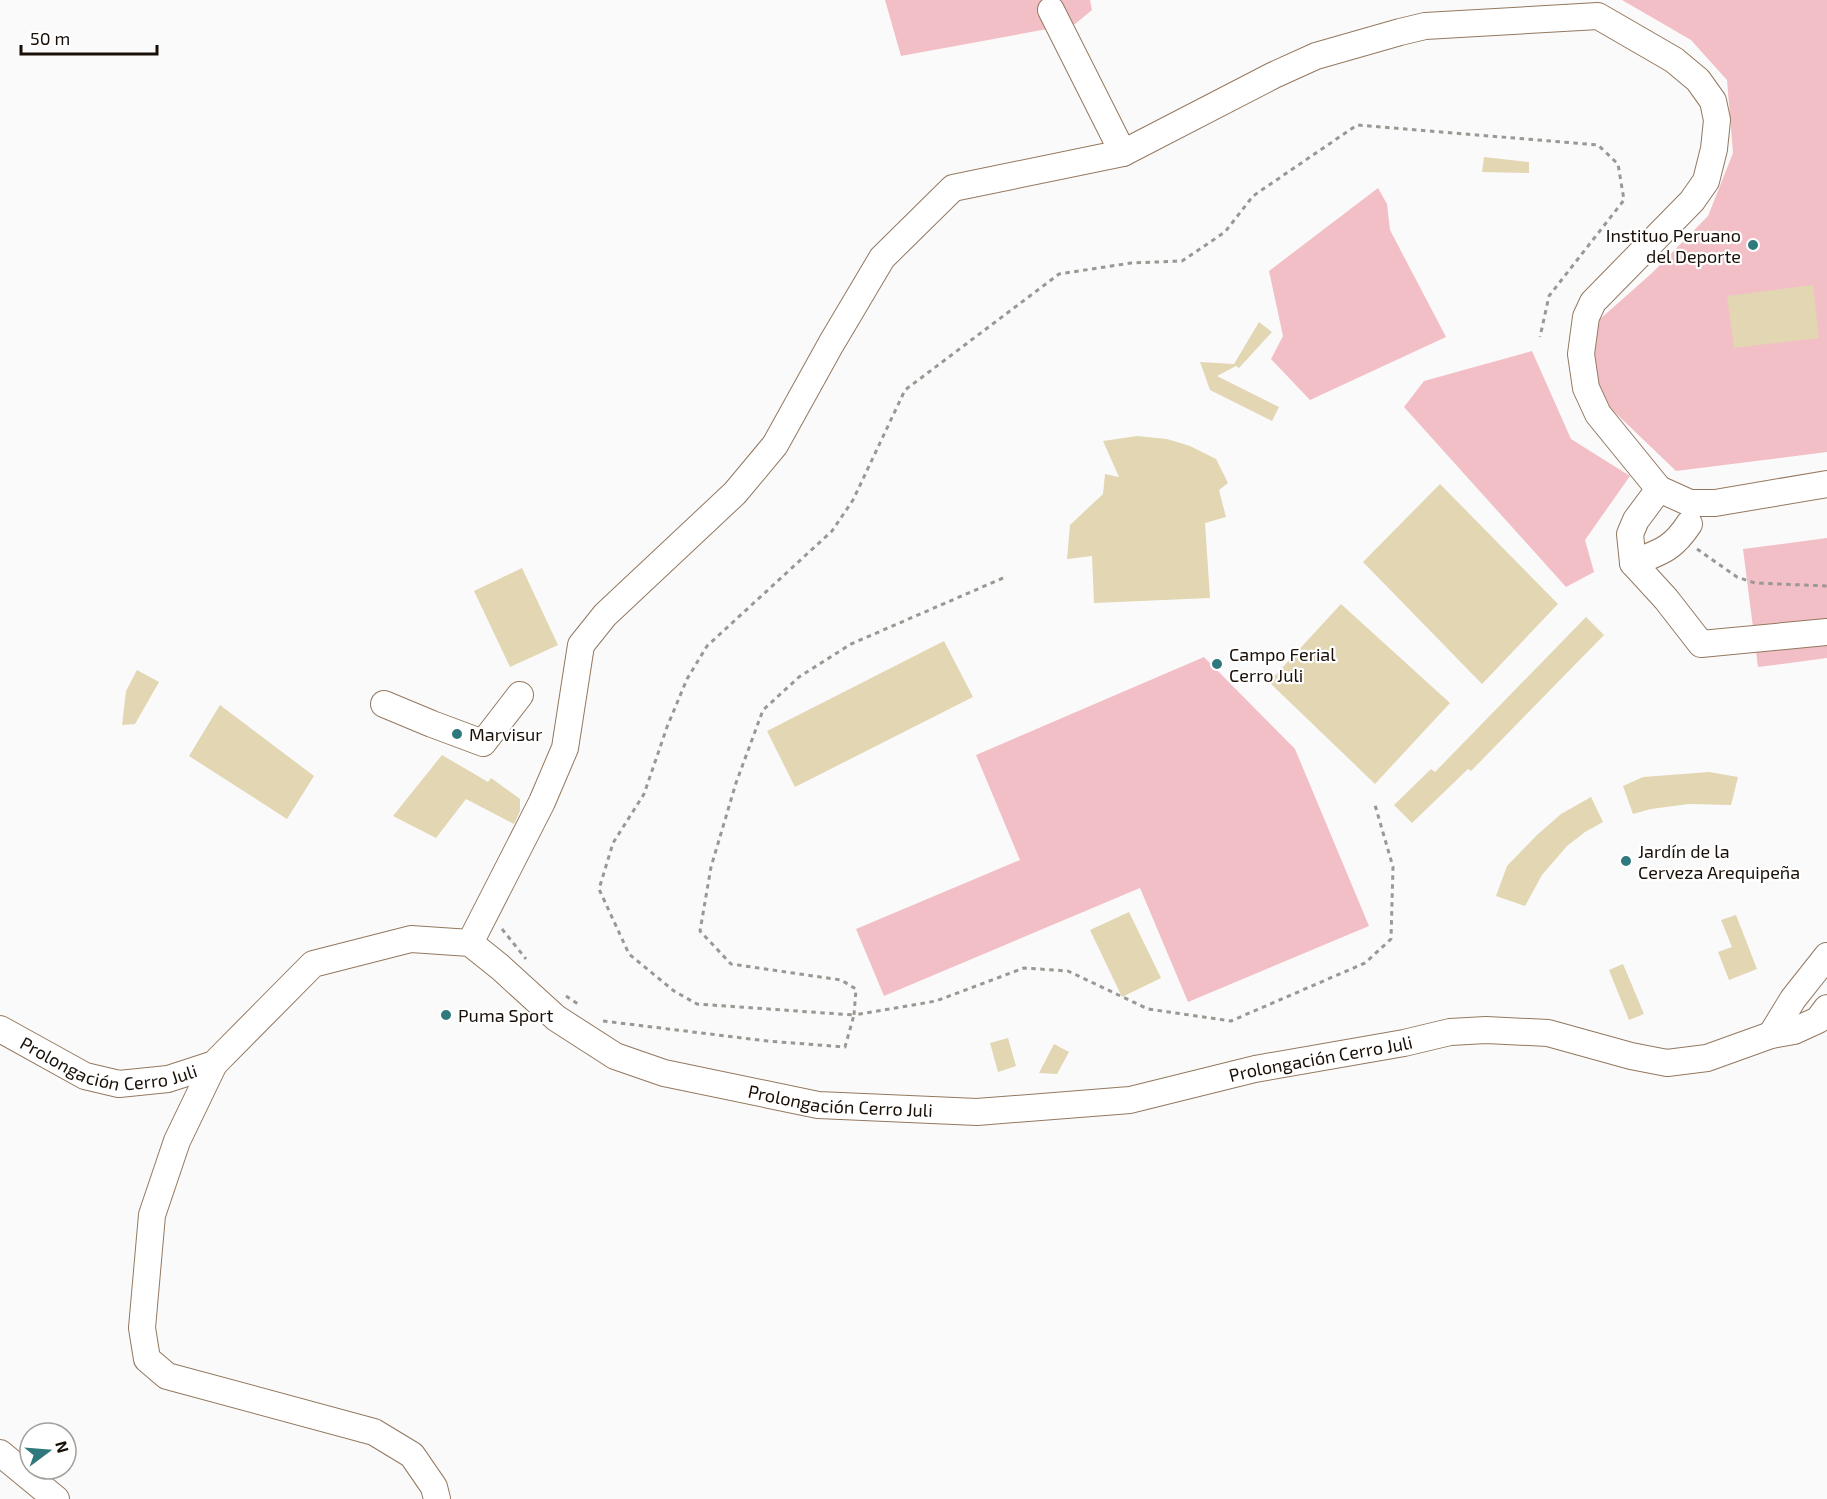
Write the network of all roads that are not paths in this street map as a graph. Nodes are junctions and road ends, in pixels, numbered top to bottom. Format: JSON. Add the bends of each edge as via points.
{"nodes":[{"id":1,"x":1600,"y":8,"type":"edge"},
{"id":2,"x":1051,"y":10,"type":"dead end"},
{"id":3,"x":1123,"y":153,"type":"junction"},
{"id":4,"x":1827,"y":484,"type":"edge"},
{"id":5,"x":1659,"y":489,"type":"junction"},
{"id":6,"x":1685,"y":531,"type":"road end"},
{"id":7,"x":1633,"y":563,"type":"junction"},
{"id":8,"x":1827,"y":632,"type":"edge"},
{"id":9,"x":520,"y":695,"type":"dead end"},
{"id":10,"x":384,"y":704,"type":"dead end"},
{"id":11,"x":470,"y":943,"type":"junction"},
{"id":12,"x":1827,"y":956,"type":"edge"},
{"id":13,"x":1827,"y":1008,"type":"edge"},
{"id":14,"x":0,"y":1029,"type":"edge"},
{"id":15,"x":1771,"y":1035,"type":"junction"},
{"id":16,"x":214,"y":1064,"type":"junction"},
{"id":17,"x":0,"y":1453,"type":"edge"},
{"id":18,"x":57,"y":1499,"type":"edge"},
{"id":19,"x":437,"y":1499,"type":"edge"}],
"edges":[{"from":1,"to":3,"type":"street","via":[[1425,26],[1316,56]]},
{"from":1,"to":5,"type":"street","via":[[1698,80],[1713,101],[1717,120],[1706,181],[1692,201],[1593,302],[1582,341],[1586,388],[1598,414]]},
{"from":2,"to":3,"type":"street"},
{"from":3,"to":11,"type":"street","via":[[953,188],[882,258],[775,445],[735,493],[605,615],[581,645],[565,748]]},
{"from":4,"to":5,"type":"street","via":[[1715,503],[1690,503]]},
{"from":5,"to":7,"type":"street","via":[[1630,534]]},
{"from":6,"to":7,"type":"street","via":[[1670,548]]},
{"from":7,"to":8,"type":"street","via":[[1701,644]]},
{"from":9,"to":10,"type":"street","via":[[483,743]]},
{"from":11,"to":15,"type":"street","name":"Prolongación Cerro Juli","via":[[556,1018],[615,1056],[664,1072],[818,1105],[978,1112],[1130,1100],[1255,1069],[1450,1032],[1486,1029],[1548,1033],[1666,1063],[1707,1058]]},
{"from":11,"to":16,"type":"street","name":"Prolongación Cerro Juli","via":[[411,939],[313,964]]},
{"from":12,"to":15,"type":"street"},
{"from":13,"to":15,"type":"street","name":"Prolongación Cerro Juli","via":[[1818,1020],[1794,1031]]},
{"from":14,"to":16,"type":"street","name":"Prolongación Cerro Juli","via":[[85,1076],[119,1084],[168,1079]]},
{"from":16,"to":19,"type":"street","via":[[177,1141],[152,1215],[141,1328],[147,1359],[167,1376],[374,1432],[412,1455],[434,1487]]},
{"from":17,"to":18,"type":"street"}]}
